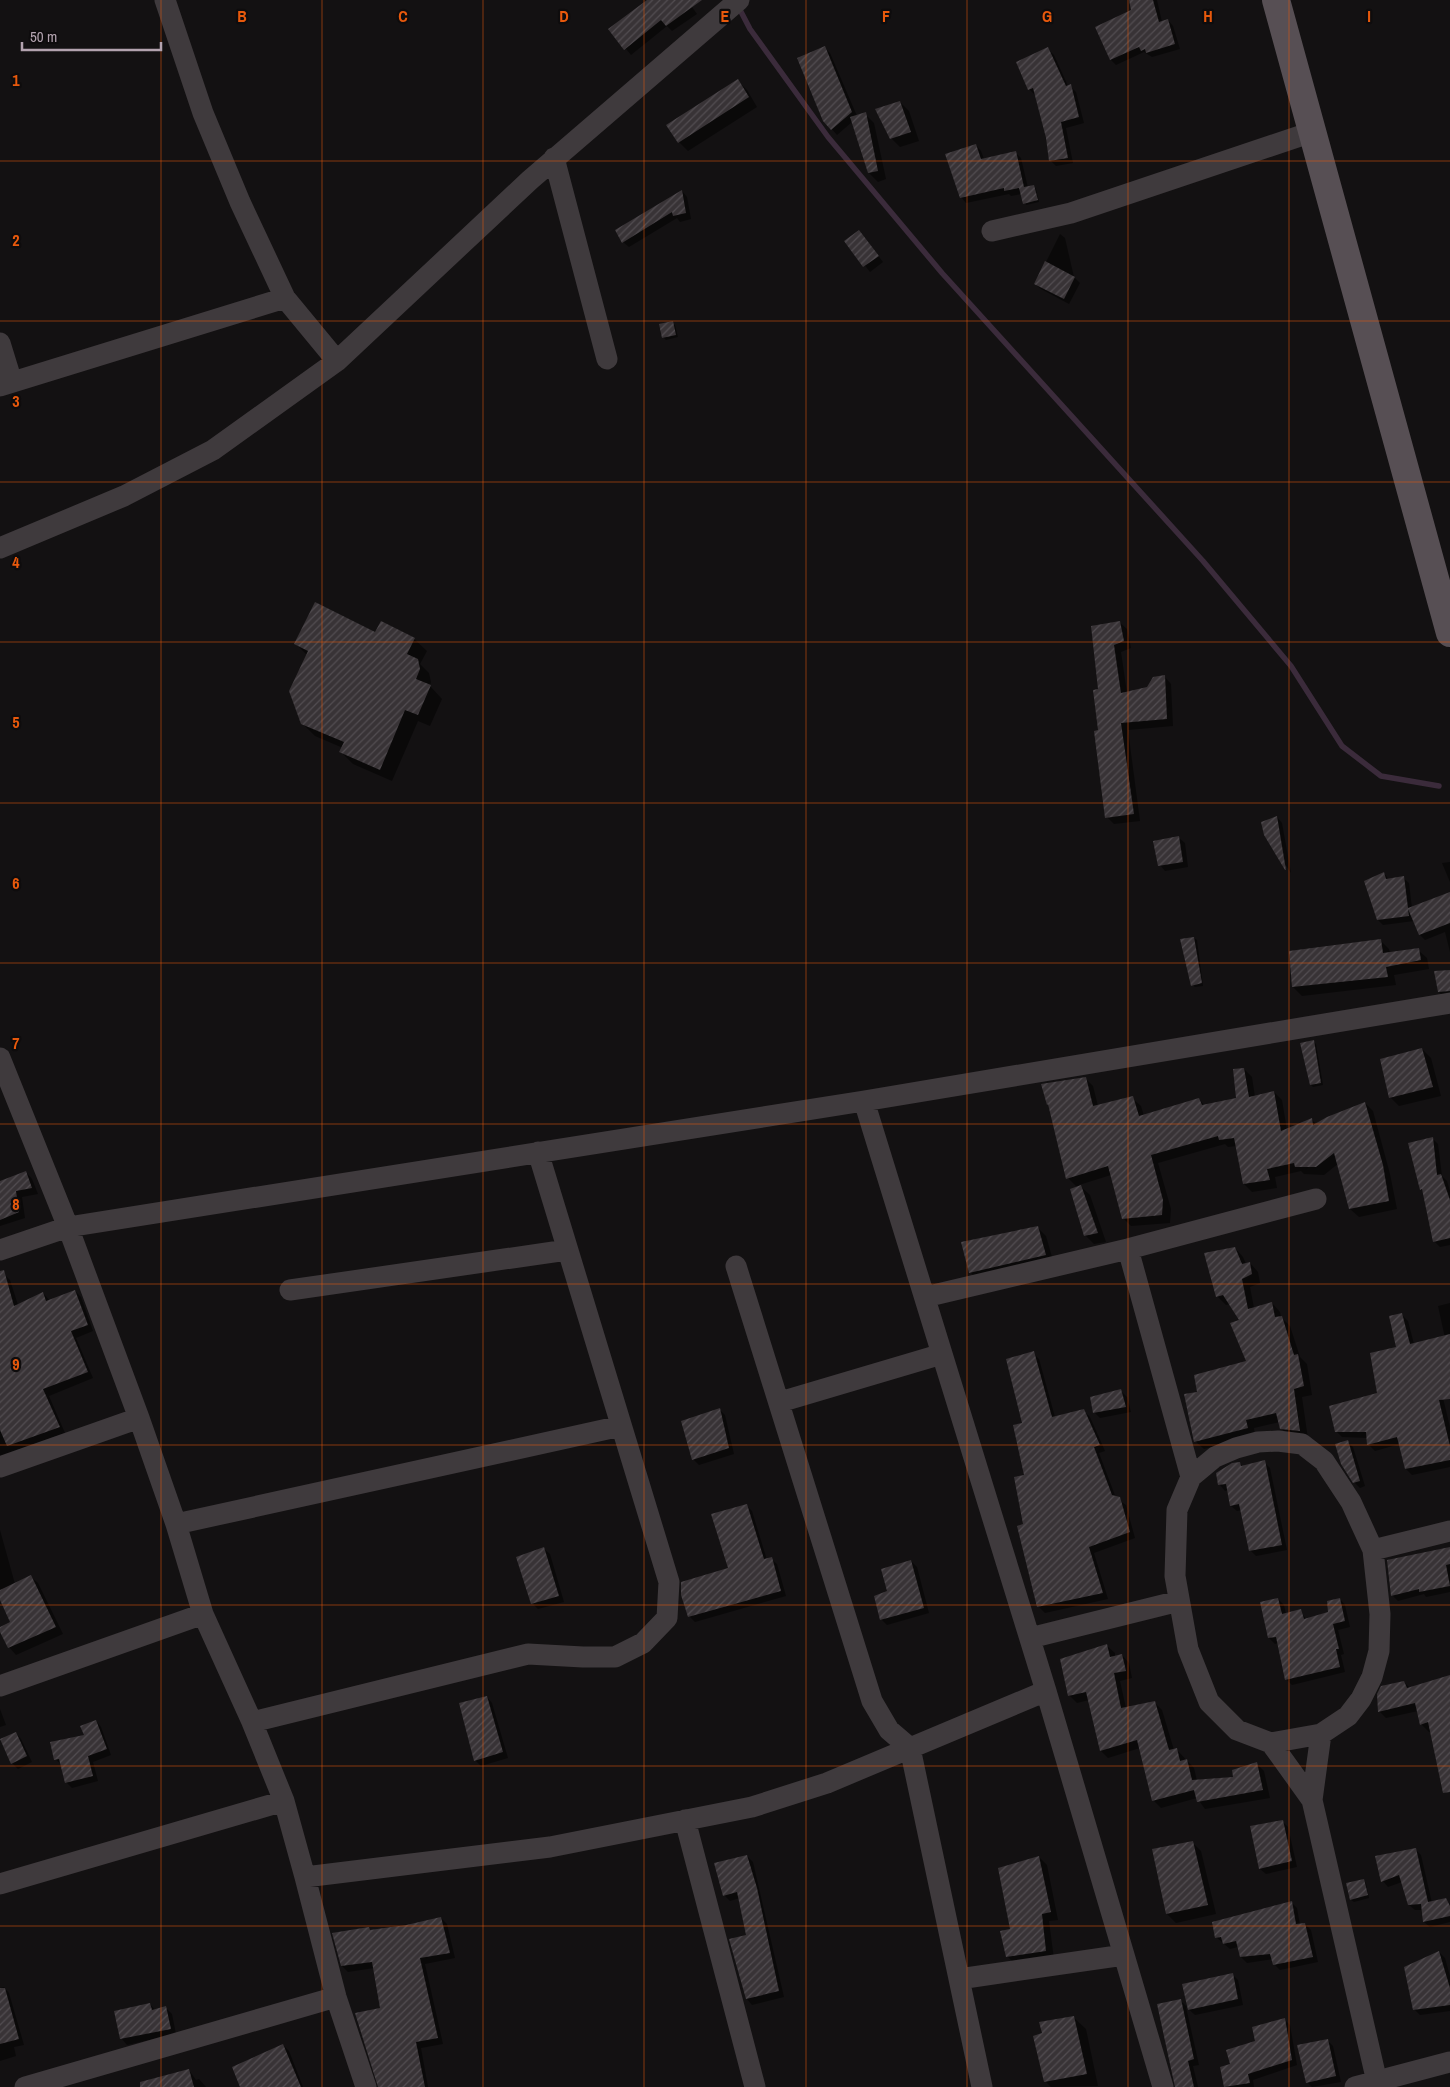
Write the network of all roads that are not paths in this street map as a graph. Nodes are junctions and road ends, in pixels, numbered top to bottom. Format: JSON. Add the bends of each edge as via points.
{"nodes":[{"id":1,"x":165,"y":0,"type":"edge"},
{"id":2,"x":1276,"y":0,"type":"edge"},
{"id":3,"x":731,"y":6,"type":"edge"},
{"id":4,"x":1312,"y":132,"type":"junction"},
{"id":5,"x":554,"y":158,"type":"junction"},
{"id":6,"x":992,"y":230,"type":"dead end"},
{"id":7,"x":285,"y":298,"type":"junction"},
{"id":8,"x":0,"y":343,"type":"edge"},
{"id":9,"x":607,"y":359,"type":"dead end"},
{"id":10,"x":337,"y":361,"type":"junction"},
{"id":11,"x":6,"y":384,"type":"edge"},
{"id":12,"x":0,"y":548,"type":"edge"},
{"id":13,"x":1450,"y":633,"type":"edge"},
{"id":14,"x":1450,"y":1004,"type":"edge"},
{"id":15,"x":0,"y":1058,"type":"edge"},
{"id":16,"x":864,"y":1101,"type":"junction"},
{"id":17,"x":538,"y":1152,"type":"junction"},
{"id":18,"x":1316,"y":1199,"type":"dead end"},
{"id":19,"x":68,"y":1227,"type":"junction"},
{"id":20,"x":1128,"y":1248,"type":"junction"},
{"id":21,"x":0,"y":1250,"type":"edge"},
{"id":22,"x":567,"y":1250,"type":"junction"},
{"id":23,"x":736,"y":1266,"type":"dead end"},
{"id":24,"x":290,"y":1290,"type":"dead end"},
{"id":25,"x":924,"y":1296,"type":"junction"},
{"id":26,"x":942,"y":1354,"type":"junction"},
{"id":27,"x":780,"y":1402,"type":"junction"},
{"id":28,"x":139,"y":1418,"type":"junction"},
{"id":29,"x":621,"y":1426,"type":"junction"},
{"id":30,"x":0,"y":1466,"type":"edge"},
{"id":31,"x":1191,"y":1477,"type":"junction"},
{"id":32,"x":176,"y":1524,"type":"junction"},
{"id":33,"x":1450,"y":1531,"type":"edge"},
{"id":34,"x":1373,"y":1550,"type":"junction"},
{"id":35,"x":1179,"y":1602,"type":"junction"},
{"id":36,"x":203,"y":1614,"type":"junction"},
{"id":37,"x":1030,"y":1638,"type":"junction"},
{"id":38,"x":0,"y":1686,"type":"edge"},
{"id":39,"x":1046,"y":1691,"type":"junction"},
{"id":40,"x":252,"y":1722,"type":"junction"},
{"id":41,"x":1321,"y":1734,"type":"junction"},
{"id":42,"x":1270,"y":1742,"type":"junction"},
{"id":43,"x":910,"y":1748,"type":"junction"},
{"id":44,"x":1312,"y":1800,"type":"junction"},
{"id":45,"x":284,"y":1802,"type":"junction"},
{"id":46,"x":685,"y":1820,"type":"junction"},
{"id":47,"x":305,"y":1877,"type":"junction"},
{"id":48,"x":0,"y":1884,"type":"edge"},
{"id":49,"x":1124,"y":1955,"type":"junction"},
{"id":50,"x":959,"y":1979,"type":"junction"},
{"id":51,"x":336,"y":1997,"type":"junction"},
{"id":52,"x":1450,"y":2062,"type":"edge"},
{"id":53,"x":1377,"y":2082,"type":"junction"},
{"id":54,"x":25,"y":2087,"type":"edge"},
{"id":55,"x":366,"y":2087,"type":"edge"},
{"id":56,"x":755,"y":2087,"type":"edge"},
{"id":57,"x":982,"y":2087,"type":"edge"},
{"id":58,"x":1163,"y":2087,"type":"edge"},
{"id":59,"x":1355,"y":2087,"type":"edge"}],
"edges":[{"from":1,"to":7,"type":"street","via":[[203,113]]},
{"from":2,"to":4,"type":"main road"},
{"from":3,"to":5,"type":"street"},
{"from":4,"to":6,"type":"street","via":[[1071,213]]},
{"from":4,"to":13,"type":"main road"},
{"from":5,"to":9,"type":"street"},
{"from":5,"to":10,"type":"street"},
{"from":7,"to":10,"type":"street"},
{"from":7,"to":11,"type":"street"},
{"from":8,"to":11,"type":"street"},
{"from":10,"to":12,"type":"street","via":[[213,450],[124,496]]},
{"from":14,"to":16,"type":"street"},
{"from":15,"to":19,"type":"street"},
{"from":16,"to":17,"type":"street"},
{"from":16,"to":25,"type":"street"},
{"from":17,"to":19,"type":"street"},
{"from":17,"to":22,"type":"street"},
{"from":18,"to":20,"type":"street"},
{"from":19,"to":21,"type":"street"},
{"from":19,"to":28,"type":"street"},
{"from":20,"to":25,"type":"street"},
{"from":20,"to":31,"type":"street"},
{"from":22,"to":24,"type":"street"},
{"from":22,"to":29,"type":"street"},
{"from":23,"to":27,"type":"street"},
{"from":25,"to":26,"type":"street"},
{"from":26,"to":27,"type":"street"},
{"from":26,"to":37,"type":"street"},
{"from":27,"to":43,"type":"street","via":[[872,1701],[889,1730]]},
{"from":28,"to":30,"type":"street"},
{"from":28,"to":32,"type":"street"},
{"from":29,"to":32,"type":"street"},
{"from":29,"to":40,"type":"street","via":[[669,1582],[667,1618],[643,1643],[615,1656],[528,1654]]},
{"from":31,"to":34,"type":"street","via":[[1215,1457],[1236,1448],[1258,1442],[1302,1444],[1324,1461],[1346,1494]]},
{"from":31,"to":35,"type":"street","via":[[1177,1510],[1175,1576]]},
{"from":32,"to":36,"type":"street"},
{"from":33,"to":34,"type":"street"},
{"from":34,"to":41,"type":"street","via":[[1380,1614],[1379,1651],[1372,1678],[1348,1716]]},
{"from":35,"to":37,"type":"street"},
{"from":35,"to":42,"type":"street","via":[[1188,1649],[1209,1702],[1237,1730]]},
{"from":36,"to":38,"type":"street"},
{"from":36,"to":40,"type":"street"},
{"from":37,"to":39,"type":"street"},
{"from":39,"to":43,"type":"street"},
{"from":39,"to":49,"type":"street"},
{"from":40,"to":45,"type":"street"},
{"from":41,"to":42,"type":"street"},
{"from":41,"to":44,"type":"street"},
{"from":42,"to":44,"type":"street"},
{"from":43,"to":46,"type":"street","via":[[827,1783],[761,1804]]},
{"from":43,"to":50,"type":"street"},
{"from":44,"to":53,"type":"street"},
{"from":45,"to":47,"type":"street"},
{"from":45,"to":48,"type":"street"},
{"from":46,"to":47,"type":"street","via":[[550,1847]]},
{"from":46,"to":56,"type":"street"},
{"from":47,"to":51,"type":"street"},
{"from":49,"to":50,"type":"street"},
{"from":49,"to":58,"type":"street"},
{"from":50,"to":57,"type":"street"},
{"from":51,"to":54,"type":"street"},
{"from":51,"to":55,"type":"street"},
{"from":52,"to":53,"type":"street"},
{"from":53,"to":59,"type":"street"}]}
